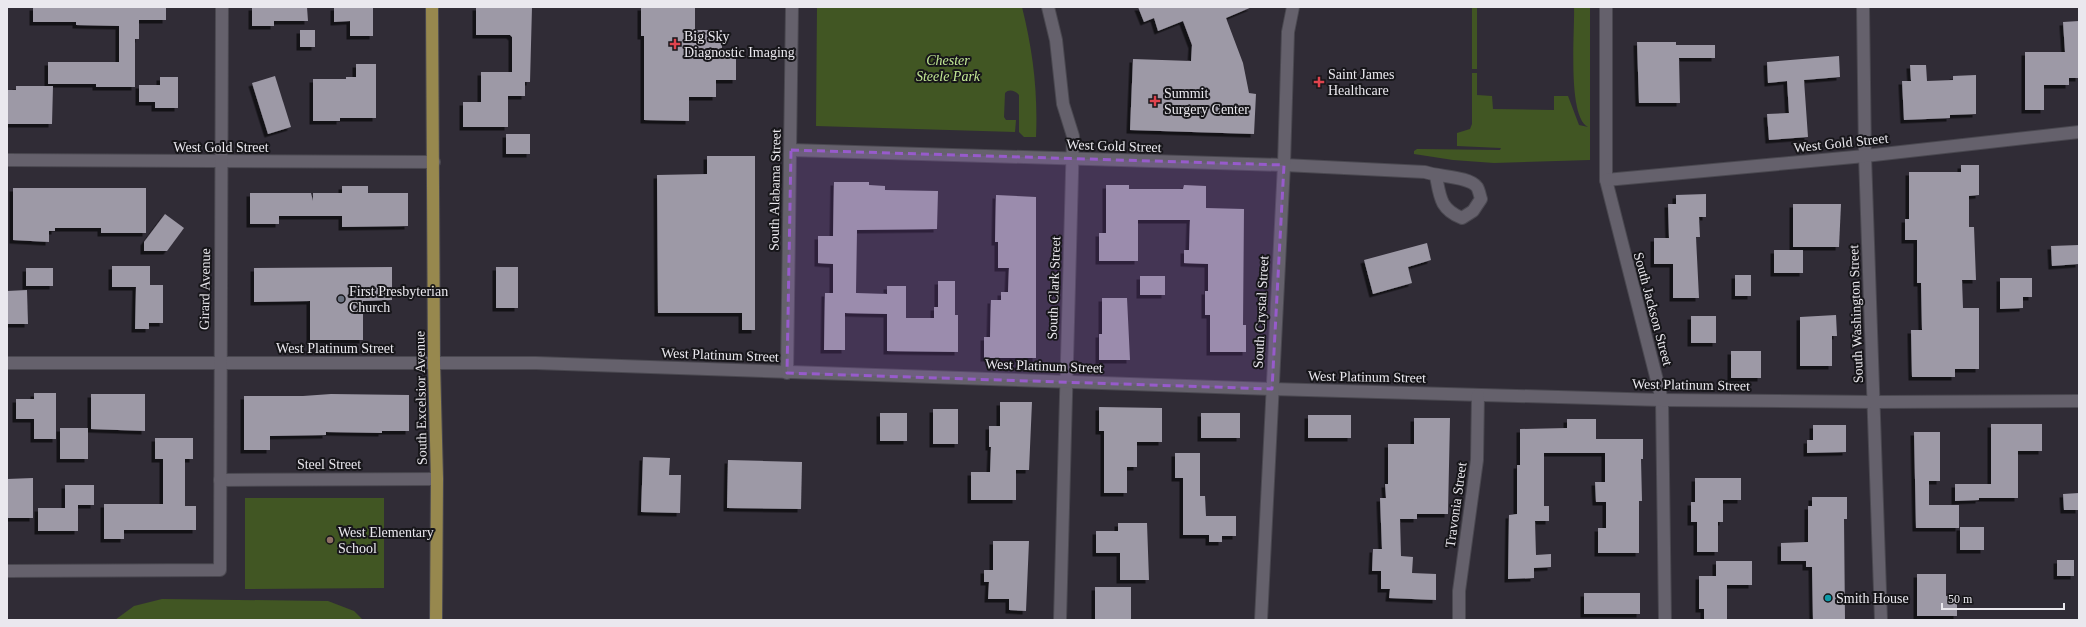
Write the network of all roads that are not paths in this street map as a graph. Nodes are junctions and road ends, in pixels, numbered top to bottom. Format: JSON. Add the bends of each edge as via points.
{"nodes":[{"id":1,"x":222,"y":7,"type":"edge"},
{"id":2,"x":432,"y":7,"type":"edge"},
{"id":3,"x":792,"y":7,"type":"edge"},
{"id":4,"x":1048,"y":7,"type":"edge"},
{"id":5,"x":1293,"y":7,"type":"edge"},
{"id":6,"x":1606,"y":7,"type":"edge"},
{"id":7,"x":1863,"y":7,"type":"edge"},
{"id":8,"x":2079,"y":132,"type":"edge"},
{"id":9,"x":791,"y":150,"type":"junction"},
{"id":10,"x":1865,"y":156,"type":"junction"},
{"id":11,"x":1073,"y":159,"type":"junction"},
{"id":12,"x":7,"y":160,"type":"edge"},
{"id":13,"x":222,"y":162,"type":"junction"},
{"id":14,"x":434,"y":162,"type":"junction"},
{"id":15,"x":1284,"y":165,"type":"junction"},
{"id":16,"x":1436,"y":176,"type":"dead end"},
{"id":17,"x":1606,"y":180,"type":"junction"},
{"id":18,"x":7,"y":363,"type":"edge"},
{"id":19,"x":220,"y":363,"type":"junction"},
{"id":20,"x":434,"y":363,"type":"junction"},
{"id":21,"x":787,"y":373,"type":"junction"},
{"id":22,"x":1066,"y":382,"type":"junction"},
{"id":23,"x":1272,"y":389,"type":"junction"},
{"id":24,"x":1478,"y":395,"type":"junction"},
{"id":25,"x":1662,"y":400,"type":"junction"},
{"id":26,"x":2079,"y":401,"type":"edge"},
{"id":27,"x":1874,"y":402,"type":"junction"},
{"id":28,"x":438,"y":479,"type":"junction"},
{"id":29,"x":220,"y":480,"type":"junction"},
{"id":30,"x":7,"y":571,"type":"edge"},
{"id":31,"x":436,"y":620,"type":"edge"},
{"id":32,"x":1060,"y":620,"type":"edge"},
{"id":33,"x":1261,"y":620,"type":"edge"},
{"id":34,"x":1459,"y":620,"type":"edge"},
{"id":35,"x":1665,"y":620,"type":"edge"},
{"id":36,"x":1881,"y":620,"type":"edge"}],
"edges":[{"from":1,"to":13,"type":"street","name":"Girard Avenue"},
{"from":2,"to":14,"type":"main road","name":"South Excelsior Avenue"},
{"from":3,"to":9,"type":"street","name":"South Alabama Street"},
{"from":4,"to":11,"type":"street","name":"South Clark Street","via":[[1056,40],[1063,104],[1073,136]]},
{"from":5,"to":15,"type":"street","name":"South Crystal Street","via":[[1288,32]]},
{"from":6,"to":17,"type":"street","name":"South Jackson Street"},
{"from":7,"to":10,"type":"street","name":"South Washington Street"},
{"from":8,"to":10,"type":"street","name":"West Gold Street"},
{"from":9,"to":11,"type":"street","name":"West Gold Street"},
{"from":9,"to":21,"type":"street","name":"South Alabama Street"},
{"from":10,"to":17,"type":"street","name":"West Gold Street"},
{"from":10,"to":27,"type":"street","name":"South Washington Street"},
{"from":11,"to":15,"type":"street","name":"West Gold Street"},
{"from":11,"to":22,"type":"street","name":"South Clark Street"},
{"from":12,"to":13,"type":"street","name":"West Gold Street"},
{"from":13,"to":14,"type":"street","name":"West Gold Street"},
{"from":13,"to":19,"type":"street","name":"Girard Avenue"},
{"from":14,"to":20,"type":"main road","name":"South Excelsior Avenue"},
{"from":15,"to":16,"type":"street","name":"West Gold Street","via":[[1426,172]]},
{"from":15,"to":23,"type":"street","name":"South Crystal Street"},
{"from":17,"to":25,"type":"street","name":"South Jackson Street"},
{"from":18,"to":19,"type":"street","name":"West Platinum Street"},
{"from":19,"to":20,"type":"street","name":"West Platinum Street"},
{"from":19,"to":29,"type":"street","name":"Girard Avenue"},
{"from":20,"to":21,"type":"street","name":"West Platinum Street","via":[[536,363]]},
{"from":20,"to":28,"type":"main road","name":"South Excelsior Avenue"},
{"from":21,"to":22,"type":"street","name":"West Platinum Street"},
{"from":22,"to":23,"type":"street","name":"West Platinum Street"},
{"from":22,"to":32,"type":"street","name":"South Clark Street"},
{"from":23,"to":24,"type":"street","name":"West Platinum Street"},
{"from":23,"to":33,"type":"street","name":"South Crystal Street"},
{"from":24,"to":25,"type":"street","name":"West Platinum Street"},
{"from":24,"to":34,"type":"street","name":"Travonia Street","via":[[1477,460],[1459,591]]},
{"from":25,"to":27,"type":"street","name":"West Platinum Street"},
{"from":25,"to":35,"type":"street","name":"South Jackson Street"},
{"from":26,"to":27,"type":"street","name":"West Platinum Street"},
{"from":27,"to":36,"type":"street","name":"South Washington Street"},
{"from":28,"to":29,"type":"street","name":"Steel Street"},
{"from":28,"to":31,"type":"main road","name":"South Excelsior Avenue"},
{"from":29,"to":30,"type":"street","name":"Girard Avenue","via":[[220,570]]}]}
